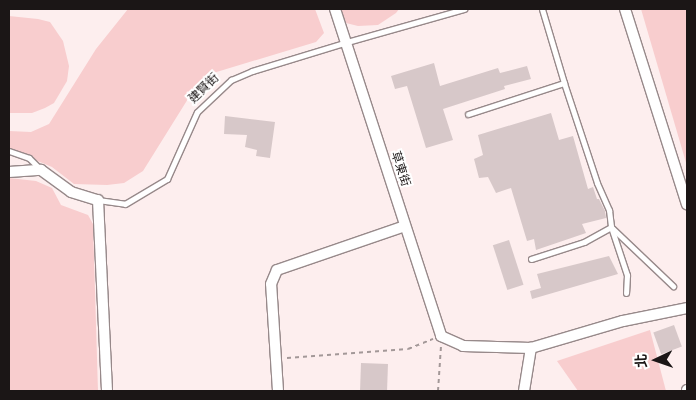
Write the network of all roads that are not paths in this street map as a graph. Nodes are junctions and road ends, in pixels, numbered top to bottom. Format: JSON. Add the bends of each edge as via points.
{"nodes":[{"id":1,"x":336,"y":9,"type":"edge"},
{"id":2,"x":464,"y":9,"type":"edge"},
{"id":3,"x":542,"y":9,"type":"edge"},
{"id":4,"x":625,"y":9,"type":"edge"},
{"id":5,"x":347,"y":42,"type":"junction"},
{"id":6,"x":564,"y":83,"type":"junction"},
{"id":7,"x":468,"y":114,"type":"dead end"},
{"id":8,"x":9,"y":151,"type":"edge"},
{"id":9,"x":40,"y":170,"type":"junction"},
{"id":10,"x":9,"y":172,"type":"edge"},
{"id":11,"x":98,"y":200,"type":"junction"},
{"id":12,"x":687,"y":204,"type":"edge"},
{"id":13,"x":405,"y":226,"type":"junction"},
{"id":14,"x":611,"y":227,"type":"junction"},
{"id":15,"x":531,"y":259,"type":"dead end"},
{"id":16,"x":673,"y":286,"type":"dead end"},
{"id":17,"x":626,"y":293,"type":"dead end"},
{"id":18,"x":687,"y":308,"type":"edge"},
{"id":19,"x":532,"y":348,"type":"junction"},
{"id":20,"x":107,"y":391,"type":"edge"},
{"id":21,"x":278,"y":391,"type":"edge"},
{"id":22,"x":524,"y":391,"type":"edge"}],
"edges":[{"from":1,"to":5,"type":"street","name":"草東街"},
{"from":2,"to":5,"type":"lane","name":"建賢街"},
{"from":3,"to":6,"type":"lane"},
{"from":4,"to":12,"type":"street"},
{"from":5,"to":11,"type":"lane","name":"建賢街","via":[[231,80],[196,112],[167,179],[125,204]]},
{"from":5,"to":13,"type":"street","name":"草東街"},
{"from":6,"to":7,"type":"lane"},
{"from":6,"to":14,"type":"lane","via":[[597,183],[610,210]]},
{"from":8,"to":9,"type":"lane","via":[[29,158]]},
{"from":9,"to":10,"type":"street"},
{"from":9,"to":11,"type":"street","name":"建賢街","via":[[71,192]]},
{"from":11,"to":20,"type":"street"},
{"from":13,"to":19,"type":"street","name":"草東街","via":[[441,336],[463,346]]},
{"from":13,"to":21,"type":"street","via":[[277,270],[271,284]]},
{"from":14,"to":15,"type":"lane","via":[[584,242]]},
{"from":14,"to":16,"type":"lane"},
{"from":14,"to":17,"type":"lane","via":[[627,275]]},
{"from":18,"to":19,"type":"street","via":[[622,321]]},
{"from":19,"to":22,"type":"street"}]}
